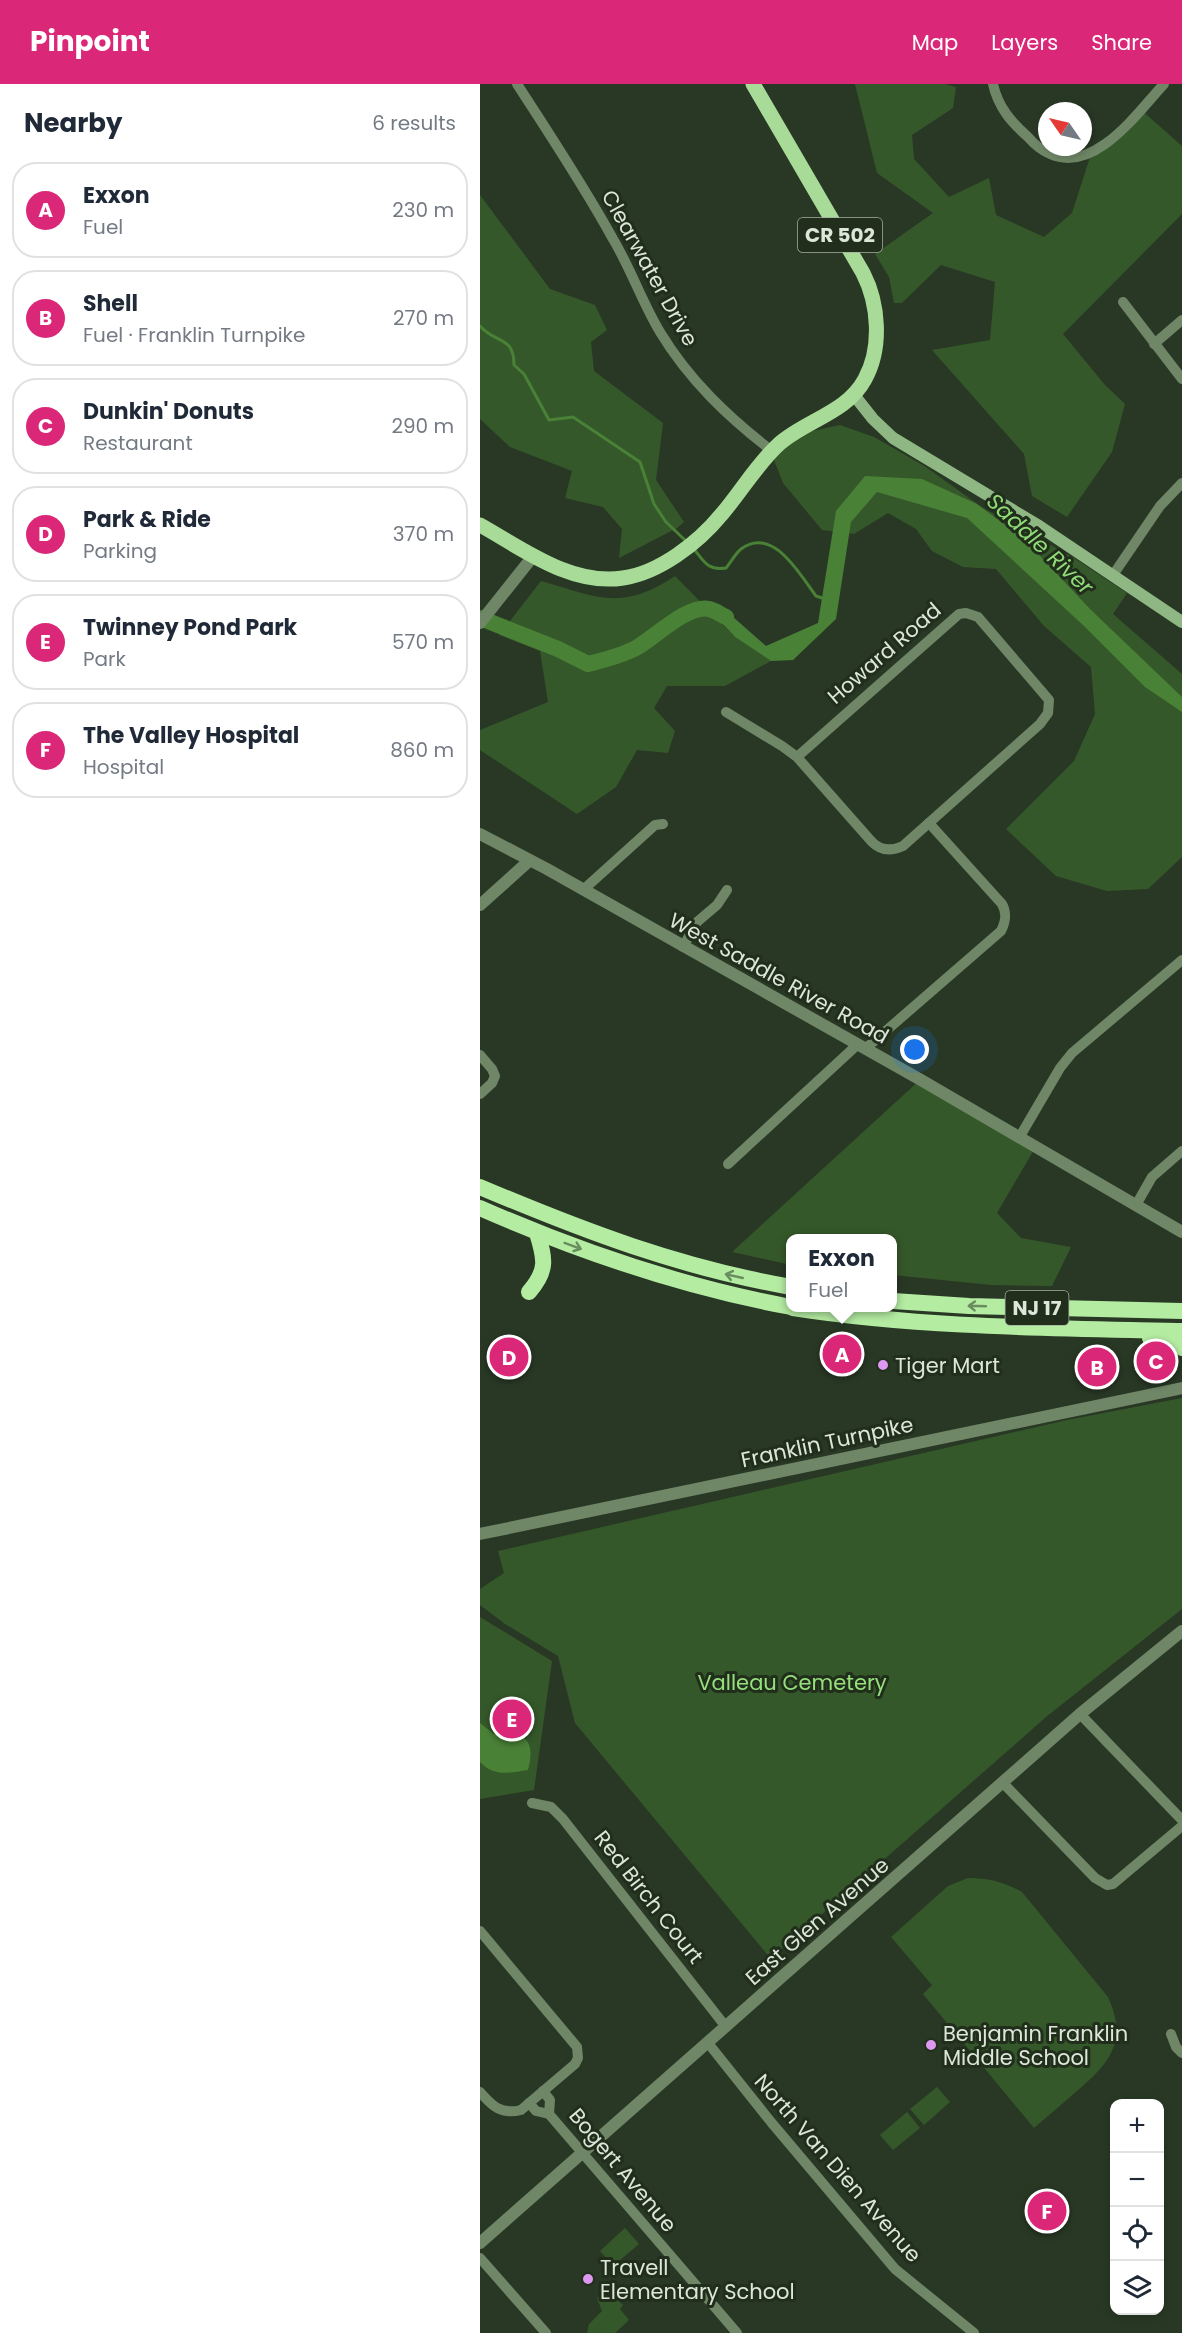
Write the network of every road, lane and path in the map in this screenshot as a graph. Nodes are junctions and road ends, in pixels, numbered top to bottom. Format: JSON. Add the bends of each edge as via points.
{"nodes":[{"id":1,"x":517,"y":84,"type":"edge"},
{"id":2,"x":753,"y":84,"type":"edge"},
{"id":3,"x":993,"y":84,"type":"edge"},
{"id":4,"x":1164,"y":84,"type":"edge"},
{"id":5,"x":1123,"y":302,"type":"dead end"},
{"id":6,"x":1182,"y":320,"type":"edge"},
{"id":7,"x":1154,"y":344,"type":"junction"},
{"id":8,"x":1182,"y":379,"type":"edge"},
{"id":9,"x":854,"y":395,"type":"junction"},
{"id":10,"x":772,"y":451,"type":"junction"},
{"id":11,"x":1182,"y":483,"type":"edge"},
{"id":12,"x":480,"y":525,"type":"edge"},
{"id":13,"x":534,"y":555,"type":"junction"},
{"id":14,"x":1113,"y":575,"type":"junction"},
{"id":15,"x":1182,"y":622,"type":"edge"},
{"id":16,"x":480,"y":624,"type":"edge"},
{"id":17,"x":726,"y":712,"type":"dead end"},
{"id":18,"x":796,"y":757,"type":"junction"},
{"id":19,"x":929,"y":823,"type":"junction"},
{"id":20,"x":663,"y":824,"type":"dead end"},
{"id":21,"x":480,"y":834,"type":"edge"},
{"id":22,"x":528,"y":861,"type":"junction"},
{"id":23,"x":583,"y":890,"type":"junction"},
{"id":24,"x":727,"y":890,"type":"dead end"},
{"id":25,"x":480,"y":905,"type":"edge"},
{"id":26,"x":683,"y":947,"type":"junction"},
{"id":27,"x":1182,"y":960,"type":"edge"},
{"id":28,"x":861,"y":1047,"type":"junction"},
{"id":29,"x":480,"y":1055,"type":"edge"},
{"id":30,"x":480,"y":1094,"type":"edge"},
{"id":31,"x":1019,"y":1138,"type":"junction"},
{"id":32,"x":1182,"y":1151,"type":"edge"},
{"id":33,"x":728,"y":1164,"type":"dead end"},
{"id":34,"x":480,"y":1187,"type":"edge"},
{"id":35,"x":1136,"y":1205,"type":"junction"},
{"id":36,"x":480,"y":1208,"type":"edge"},
{"id":37,"x":1182,"y":1232,"type":"edge"},
{"id":38,"x":537,"y":1233,"type":"junction"},
{"id":39,"x":786,"y":1286,"type":"edge"},
{"id":40,"x":529,"y":1292,"type":"dead end"},
{"id":41,"x":1182,"y":1299,"type":"edge"},
{"id":42,"x":897,"y":1301,"type":"edge"},
{"id":43,"x":786,"y":1306,"type":"edge"},
{"id":44,"x":1086,"y":1309,"type":"junction"},
{"id":45,"x":1182,"y":1311,"type":"edge"},
{"id":46,"x":826,"y":1312,"type":"edge"},
{"id":47,"x":1108,"y":1329,"type":"junction"},
{"id":48,"x":1182,"y":1331,"type":"edge"},
{"id":49,"x":1182,"y":1348,"type":"edge"},
{"id":50,"x":1182,"y":1388,"type":"edge"},
{"id":51,"x":480,"y":1534,"type":"edge"},
{"id":52,"x":1181,"y":1635,"type":"edge"},
{"id":53,"x":1080,"y":1714,"type":"junction"},
{"id":54,"x":1003,"y":1783,"type":"junction"},
{"id":55,"x":532,"y":1803,"type":"dead end"},
{"id":56,"x":1182,"y":1820,"type":"edge"},
{"id":57,"x":1182,"y":1826,"type":"edge"},
{"id":58,"x":480,"y":1931,"type":"edge"},
{"id":59,"x":726,"y":2027,"type":"junction"},
{"id":60,"x":1171,"y":2034,"type":"dead end"},
{"id":61,"x":708,"y":2043,"type":"junction"},
{"id":62,"x":1182,"y":2053,"type":"edge"},
{"id":63,"x":543,"y":2091,"type":"junction"},
{"id":64,"x":480,"y":2092,"type":"edge"},
{"id":65,"x":529,"y":2103,"type":"junction"},
{"id":66,"x":549,"y":2114,"type":"junction"},
{"id":67,"x":582,"y":2153,"type":"junction"},
{"id":68,"x":480,"y":2243,"type":"edge"},
{"id":69,"x":480,"y":2258,"type":"edge"},
{"id":70,"x":546,"y":2333,"type":"edge"},
{"id":71,"x":737,"y":2333,"type":"edge"},
{"id":72,"x":975,"y":2333,"type":"edge"}],
"edges":[{"from":1,"to":10,"type":"street","name":"Clearwater Drive","via":[[614,240],[674,354],[737,424]]},
{"from":2,"to":9,"type":"main road","number":"CR 502","via":[[873,296],[876,327],[872,359]]},
{"from":3,"to":4,"type":"street","via":[[1013,125],[1041,149],[1070,158],[1100,149]]},
{"from":5,"to":7,"type":"street"},
{"from":6,"to":7,"type":"street"},
{"from":7,"to":8,"type":"street"},
{"from":9,"to":10,"type":"main road","number":"CR 502"},
{"from":9,"to":14,"type":"main road","via":[[893,438]]},
{"from":10,"to":13,"type":"main road","number":"CR 502","via":[[721,516],[690,544],[647,571],[630,577],[592,578]]},
{"from":11,"to":14,"type":"street","via":[[1160,506]]},
{"from":12,"to":13,"type":"main road","number":"CR 502"},
{"from":13,"to":16,"type":"street"},
{"from":14,"to":15,"type":"main road"},
{"from":17,"to":18,"type":"street"},
{"from":18,"to":19,"type":"street","via":[[882,849],[903,846]]},
{"from":18,"to":19,"type":"street","name":"Howard Road","via":[[954,617],[972,614],[1047,696],[1049,709],[1040,723]]},
{"from":19,"to":28,"type":"street","via":[[1002,904],[1005,924]]},
{"from":20,"to":23,"type":"street","via":[[656,825]]},
{"from":21,"to":22,"type":"street","name":"West Saddle River Road"},
{"from":22,"to":23,"type":"street","name":"West Saddle River Road"},
{"from":22,"to":25,"type":"street"},
{"from":23,"to":26,"type":"street","name":"West Saddle River Road"},
{"from":24,"to":26,"type":"street","via":[[697,922]]},
{"from":26,"to":28,"type":"street","name":"West Saddle River Road"},
{"from":27,"to":31,"type":"street","via":[[1072,1053]]},
{"from":28,"to":31,"type":"street","name":"West Saddle River Road"},
{"from":28,"to":33,"type":"street"},
{"from":29,"to":30,"type":"street","via":[[495,1076]]},
{"from":31,"to":35,"type":"street","name":"West Saddle River Road"},
{"from":32,"to":35,"type":"street","via":[[1152,1176]]},
{"from":39,"to":34,"type":"highway","one_way":true,"via":[[632,1247]]},
{"from":35,"to":37,"type":"street","name":"West Saddle River Road"},
{"from":36,"to":38,"type":"highway","number":"NJ 17"},
{"from":38,"to":40,"type":"highway","via":[[544,1268]]},
{"from":38,"to":43,"type":"highway","number":"NJ 17","one_way":true,"via":[[664,1277]]},
{"from":41,"to":44,"type":"highway"},
{"from":44,"to":42,"type":"highway","number":"NJ 17","one_way":true},
{"from":44,"to":45,"type":"highway","number":"NJ 17"},
{"from":46,"to":47,"type":"highway","number":"NJ 17","via":[[934,1324]]},
{"from":47,"to":48,"type":"highway","number":"NJ 17"},
{"from":47,"to":49,"type":"highway","via":[[1169,1341]]},
{"from":50,"to":51,"type":"street","name":"Franklin Turnpike"},
{"from":52,"to":53,"type":"street","name":"East Glen Avenue"},
{"from":53,"to":54,"type":"street","name":"East Glen Avenue"},
{"from":53,"to":56,"type":"street"},
{"from":54,"to":57,"type":"street","via":[[1103,1884],[1113,1884]]},
{"from":54,"to":59,"type":"street","name":"East Glen Avenue"},
{"from":55,"to":59,"type":"street","name":"Red Birch Court","via":[[551,1807],[563,1819]]},
{"from":58,"to":63,"type":"street","via":[[577,2047],[575,2064]]},
{"from":59,"to":61,"type":"street","name":"East Glen Avenue"},
{"from":60,"to":62,"type":"street"},
{"from":61,"to":67,"type":"street","name":"East Glen Avenue"},
{"from":61,"to":72,"type":"street","name":"North Van Dien Avenue","via":[[895,2269]]},
{"from":63,"to":65,"type":"street"},
{"from":63,"to":66,"type":"street","name":"Bogert Avenue","via":[[550,2100]]},
{"from":64,"to":65,"type":"street","via":[[492,2106],[506,2112],[521,2110]]},
{"from":65,"to":66,"type":"street","name":"Bogert Avenue","via":[[536,2111]]},
{"from":66,"to":67,"type":"street","name":"Bogert Avenue"},
{"from":67,"to":68,"type":"street","name":"East Glen Avenue"},
{"from":67,"to":71,"type":"street","name":"Bogert Avenue"},
{"from":69,"to":70,"type":"street"}]}
